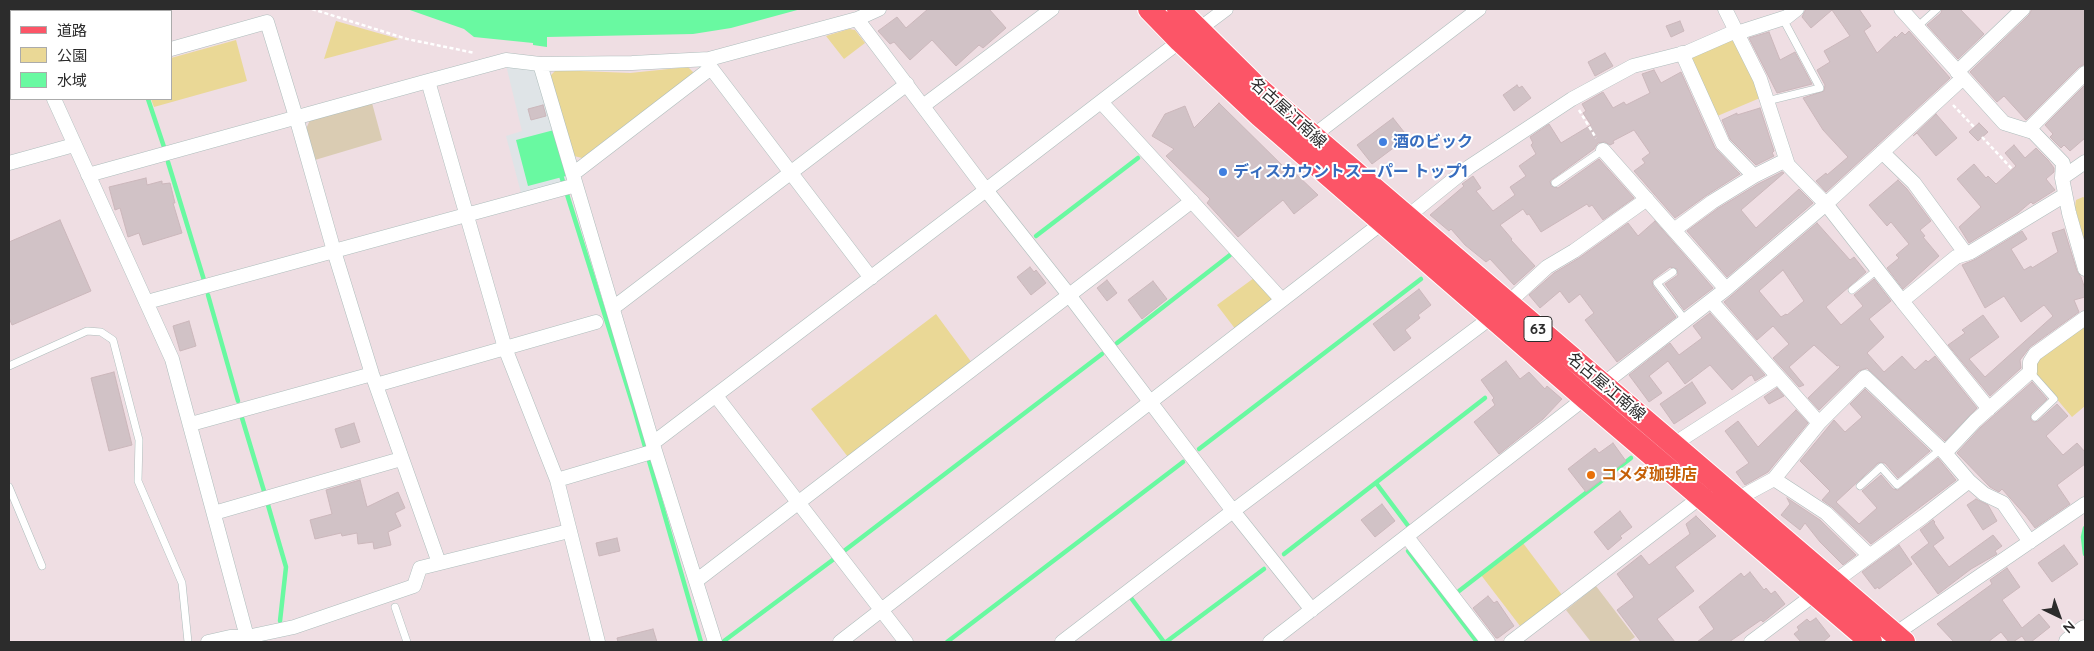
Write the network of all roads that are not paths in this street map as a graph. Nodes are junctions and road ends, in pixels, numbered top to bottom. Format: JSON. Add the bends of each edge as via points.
{"nodes":[{"id":1,"x":879,"y":9,"type":"edge"},
{"id":2,"x":1052,"y":9,"type":"edge"},
{"id":3,"x":1149,"y":9,"type":"edge"},
{"id":4,"x":1178,"y":9,"type":"edge"},
{"id":5,"x":1226,"y":9,"type":"edge"},
{"id":6,"x":1479,"y":9,"type":"edge"},
{"id":7,"x":1725,"y":9,"type":"edge"},
{"id":8,"x":1797,"y":9,"type":"edge"},
{"id":9,"x":1901,"y":9,"type":"edge"},
{"id":10,"x":1936,"y":9,"type":"edge"},
{"id":11,"x":2022,"y":9,"type":"edge"},
{"id":12,"x":857,"y":19,"type":"junction"},
{"id":13,"x":1783,"y":19,"type":"junction"},
{"id":14,"x":1917,"y":26,"type":"junction"},
{"id":15,"x":1737,"y":32,"type":"junction"},
{"id":16,"x":1189,"y":36,"type":"junction"},
{"id":17,"x":172,"y":49,"type":"edge"},
{"id":18,"x":1682,"y":53,"type":"junction"},
{"id":19,"x":540,"y":64,"type":"junction"},
{"id":20,"x":710,"y":64,"type":"junction"},
{"id":21,"x":2085,"y":73,"type":"edge"},
{"id":22,"x":1960,"y":75,"type":"junction"},
{"id":23,"x":428,"y":81,"type":"junction"},
{"id":24,"x":907,"y":84,"type":"junction"},
{"id":25,"x":54,"y":100,"type":"edge"},
{"id":26,"x":1767,"y":100,"type":"junction"},
{"id":27,"x":1101,"y":102,"type":"junction"},
{"id":28,"x":923,"y":106,"type":"junction"},
{"id":29,"x":296,"y":117,"type":"junction"},
{"id":30,"x":2028,"y":130,"type":"junction"},
{"id":31,"x":1313,"y":136,"type":"junction"},
{"id":32,"x":74,"y":145,"type":"junction"},
{"id":33,"x":1603,"y":150,"type":"joint"},
{"id":34,"x":1882,"y":152,"type":"junction"},
{"id":35,"x":1786,"y":160,"type":"junction"},
{"id":36,"x":2085,"y":162,"type":"edge"},
{"id":37,"x":9,"y":163,"type":"edge"},
{"id":38,"x":791,"y":172,"type":"junction"},
{"id":39,"x":88,"y":175,"type":"junction"},
{"id":40,"x":1754,"y":176,"type":"junction"},
{"id":41,"x":2062,"y":178,"type":"junction"},
{"id":42,"x":574,"y":179,"type":"junction"},
{"id":43,"x":1555,"y":183,"type":"dead end"},
{"id":44,"x":986,"y":190,"type":"junction"},
{"id":45,"x":2065,"y":195,"type":"junction"},
{"id":46,"x":1647,"y":199,"type":"junction"},
{"id":47,"x":1192,"y":201,"type":"junction"},
{"id":48,"x":1826,"y":204,"type":"junction"},
{"id":49,"x":467,"y":214,"type":"junction"},
{"id":50,"x":1407,"y":217,"type":"junction"},
{"id":51,"x":1383,"y":222,"type":"junction"},
{"id":52,"x":1674,"y":230,"type":"junction"},
{"id":53,"x":334,"y":251,"type":"junction"},
{"id":54,"x":1966,"y":254,"type":"junction"},
{"id":55,"x":2085,"y":269,"type":"edge"},
{"id":56,"x":1877,"y":270,"type":"junction"},
{"id":57,"x":1672,"y":272,"type":"dead end"},
{"id":58,"x":871,"y":278,"type":"junction"},
{"id":59,"x":1726,"y":289,"type":"junction"},
{"id":60,"x":1852,"y":290,"type":"dead end"},
{"id":61,"x":1070,"y":295,"type":"junction"},
{"id":62,"x":1282,"y":300,"type":"junction"},
{"id":63,"x":1902,"y":300,"type":"junction"},
{"id":64,"x":1711,"y":301,"type":"junction"},
{"id":65,"x":148,"y":302,"type":"junction"},
{"id":66,"x":613,"y":308,"type":"junction"},
{"id":67,"x":1500,"y":310,"type":"junction"},
{"id":68,"x":2085,"y":318,"type":"edge"},
{"id":69,"x":1686,"y":321,"type":"junction"},
{"id":70,"x":596,"y":322,"type":"dead end"},
{"id":71,"x":505,"y":348,"type":"junction"},
{"id":72,"x":9,"y":366,"type":"edge"},
{"id":73,"x":2030,"y":372,"type":"junction"},
{"id":74,"x":1778,"y":377,"type":"junction"},
{"id":75,"x":374,"y":380,"type":"junction"},
{"id":76,"x":1604,"y":385,"type":"junction"},
{"id":77,"x":716,"y":396,"type":"junction"},
{"id":78,"x":1586,"y":399,"type":"junction"},
{"id":79,"x":1150,"y":402,"type":"junction"},
{"id":80,"x":1989,"y":408,"type":"junction"},
{"id":81,"x":2035,"y":417,"type":"dead end"},
{"id":82,"x":191,"y":424,"type":"junction"},
{"id":83,"x":1819,"y":424,"type":"junction"},
{"id":84,"x":1674,"y":444,"type":"junction"},
{"id":85,"x":654,"y":447,"type":"junction"},
{"id":86,"x":1943,"y":451,"type":"junction"},
{"id":87,"x":401,"y":459,"type":"junction"},
{"id":88,"x":1774,"y":479,"type":"junction"},
{"id":89,"x":557,"y":480,"type":"junction"},
{"id":90,"x":1969,"y":481,"type":"junction"},
{"id":91,"x":1860,"y":486,"type":"dead end"},
{"id":92,"x":9,"y":487,"type":"edge"},
{"id":93,"x":1702,"y":496,"type":"junction"},
{"id":94,"x":1737,"y":499,"type":"junction"},
{"id":95,"x":799,"y":502,"type":"junction"},
{"id":96,"x":2085,"y":504,"type":"edge"},
{"id":97,"x":1233,"y":511,"type":"junction"},
{"id":98,"x":214,"y":513,"type":"junction"},
{"id":99,"x":569,"y":531,"type":"junction"},
{"id":100,"x":1407,"y":537,"type":"junction"},
{"id":101,"x":2030,"y":542,"type":"junction"},
{"id":102,"x":1869,"y":555,"type":"junction"},
{"id":103,"x":439,"y":563,"type":"junction"},
{"id":104,"x":42,"y":566,"type":"dead end"},
{"id":105,"x":696,"y":580,"type":"junction"},
{"id":106,"x":1834,"y":582,"type":"junction"},
{"id":107,"x":1815,"y":594,"type":"junction"},
{"id":108,"x":396,"y":607,"type":"dead end"},
{"id":109,"x":1312,"y":610,"type":"junction"},
{"id":110,"x":882,"y":611,"type":"junction"},
{"id":111,"x":2085,"y":630,"type":"edge"},
{"id":112,"x":247,"y":637,"type":"junction"},
{"id":113,"x":1899,"y":638,"type":"edge"},
{"id":114,"x":188,"y":642,"type":"edge"},
{"id":115,"x":208,"y":642,"type":"edge"},
{"id":116,"x":407,"y":642,"type":"edge"},
{"id":117,"x":598,"y":642,"type":"edge"},
{"id":118,"x":715,"y":642,"type":"edge"},
{"id":119,"x":840,"y":642,"type":"edge"},
{"id":120,"x":906,"y":642,"type":"edge"},
{"id":121,"x":1062,"y":642,"type":"edge"},
{"id":122,"x":1270,"y":642,"type":"edge"},
{"id":123,"x":1488,"y":642,"type":"edge"},
{"id":124,"x":1511,"y":642,"type":"edge"},
{"id":125,"x":1751,"y":642,"type":"edge"},
{"id":126,"x":1871,"y":642,"type":"edge"},
{"id":127,"x":2069,"y":642,"type":"edge"}],
"edges":[{"from":1,"to":12,"type":"street"},
{"from":2,"to":28,"type":"street"},
{"from":3,"to":16,"type":"main road","name":"名古屋江南線","number":"63"},
{"from":4,"to":16,"type":"main road","name":"名古屋江南線","number":"63"},
{"from":5,"to":16,"type":"street"},
{"from":6,"to":31,"type":"street"},
{"from":7,"to":15,"type":"street"},
{"from":8,"to":13,"type":"street"},
{"from":9,"to":14,"type":"street"},
{"from":10,"to":14,"type":"lane"},
{"from":11,"to":22,"type":"street"},
{"from":12,"to":20,"type":"street"},
{"from":12,"to":24,"type":"street"},
{"from":13,"to":15,"type":"street"},
{"from":13,"to":26,"type":"lane","via":[[1820,88]]},
{"from":14,"to":22,"type":"street"},
{"from":15,"to":18,"type":"street"},
{"from":15,"to":26,"type":"street"},
{"from":16,"to":27,"type":"street"},
{"from":16,"to":31,"type":"main road","name":"名古屋江南線","number":"63"},
{"from":16,"to":51,"type":"main road","name":"名古屋江南線","number":"63","via":[[1260,116]]},
{"from":17,"to":29,"type":"street","via":[[267,22]]},
{"from":18,"to":40,"type":"street","via":[[1723,144]]},
{"from":18,"to":50,"type":"street","via":[[1633,66],[1572,99],[1469,167]]},
{"from":19,"to":20,"type":"street"},
{"from":19,"to":23,"type":"street","via":[[506,60]]},
{"from":19,"to":42,"type":"street"},
{"from":20,"to":38,"type":"street"},
{"from":20,"to":42,"type":"street"},
{"from":21,"to":30,"type":"street"},
{"from":22,"to":30,"type":"street","via":[[2004,123]]},
{"from":22,"to":34,"type":"street","via":[[1944,95]]},
{"from":23,"to":29,"type":"street"},
{"from":23,"to":49,"type":"street"},
{"from":24,"to":28,"type":"street"},
{"from":24,"to":38,"type":"street"},
{"from":25,"to":32,"type":"street"},
{"from":26,"to":35,"type":"street"},
{"from":27,"to":44,"type":"street"},
{"from":27,"to":47,"type":"street"},
{"from":28,"to":44,"type":"street"},
{"from":29,"to":39,"type":"street"},
{"from":29,"to":53,"type":"street"},
{"from":30,"to":41,"type":"street","via":[[2063,163]]},
{"from":31,"to":50,"type":"main road","name":"名古屋江南線","number":"63"},
{"from":32,"to":37,"type":"street"},
{"from":32,"to":39,"type":"street"},
{"from":33,"to":43,"type":"lane"},
{"from":33,"to":46,"type":"street"},
{"from":34,"to":48,"type":"street"},
{"from":34,"to":54,"type":"street","via":[[1914,183]]},
{"from":35,"to":40,"type":"street"},
{"from":35,"to":48,"type":"street"},
{"from":36,"to":41,"type":"street"},
{"from":38,"to":58,"type":"street"},
{"from":38,"to":66,"type":"street"},
{"from":39,"to":65,"type":"street"},
{"from":40,"to":52,"type":"street"},
{"from":41,"to":45,"type":"street"},
{"from":42,"to":49,"type":"street","via":[[561,189]]},
{"from":42,"to":66,"type":"street"},
{"from":44,"to":58,"type":"street"},
{"from":44,"to":61,"type":"street"},
{"from":45,"to":54,"type":"street"},
{"from":45,"to":55,"type":"street"},
{"from":46,"to":52,"type":"street"},
{"from":46,"to":67,"type":"street","via":[[1547,267]]},
{"from":47,"to":61,"type":"street"},
{"from":47,"to":62,"type":"street"},
{"from":48,"to":56,"type":"street"},
{"from":48,"to":59,"type":"street"},
{"from":49,"to":53,"type":"street"},
{"from":49,"to":71,"type":"street"},
{"from":50,"to":67,"type":"main road","name":"名古屋江南線","number":"63"},
{"from":51,"to":62,"type":"street"},
{"from":51,"to":67,"type":"main road","name":"名古屋江南線","number":"63"},
{"from":52,"to":59,"type":"street"},
{"from":53,"to":65,"type":"street"},
{"from":53,"to":75,"type":"street"},
{"from":54,"to":63,"type":"street","via":[[1956,257]]},
{"from":56,"to":60,"type":"lane"},
{"from":56,"to":63,"type":"street"},
{"from":57,"to":69,"type":"lane","via":[[1657,283]]},
{"from":58,"to":77,"type":"street"},
{"from":59,"to":64,"type":"street"},
{"from":61,"to":79,"type":"street"},
{"from":61,"to":95,"type":"street"},
{"from":62,"to":79,"type":"street"},
{"from":63,"to":80,"type":"street"},
{"from":64,"to":69,"type":"street"},
{"from":64,"to":74,"type":"street"},
{"from":65,"to":82,"type":"street","via":[[172,359]]},
{"from":66,"to":85,"type":"street"},
{"from":67,"to":76,"type":"main road","name":"名古屋江南線","number":"63"},
{"from":67,"to":78,"type":"main road","name":"名古屋江南線","number":"63"},
{"from":67,"to":97,"type":"street"},
{"from":68,"to":73,"type":"street","via":[[2035,354],[2030,362]]},
{"from":69,"to":76,"type":"street"},
{"from":70,"to":71,"type":"street"},
{"from":71,"to":75,"type":"street"},
{"from":71,"to":89,"type":"street"},
{"from":72,"to":114,"type":"lane","via":[[87,331],[101,332],[113,340],[139,440],[138,482],[182,583]]},
{"from":73,"to":80,"type":"street"},
{"from":73,"to":81,"type":"lane","via":[[2054,400]]},
{"from":74,"to":83,"type":"street"},
{"from":74,"to":84,"type":"street"},
{"from":75,"to":82,"type":"street"},
{"from":75,"to":87,"type":"street"},
{"from":76,"to":78,"type":"street"},
{"from":76,"to":84,"type":"main road","name":"名古屋江南線","number":"63"},
{"from":77,"to":85,"type":"street"},
{"from":77,"to":95,"type":"street"},
{"from":78,"to":93,"type":"main road","name":"名古屋江南線","number":"63"},
{"from":78,"to":100,"type":"street"},
{"from":79,"to":97,"type":"street"},
{"from":79,"to":110,"type":"street"},
{"from":80,"to":86,"type":"street"},
{"from":82,"to":98,"type":"street"},
{"from":83,"to":86,"type":"street","via":[[1865,377]]},
{"from":83,"to":88,"type":"street"},
{"from":84,"to":94,"type":"main road","name":"名古屋江南線","number":"63"},
{"from":85,"to":89,"type":"street","via":[[638,456]]},
{"from":85,"to":105,"type":"street"},
{"from":86,"to":90,"type":"street"},
{"from":86,"to":91,"type":"lane","via":[[1897,485],[1881,467]]},
{"from":87,"to":98,"type":"street"},
{"from":87,"to":103,"type":"street"},
{"from":88,"to":94,"type":"street"},
{"from":88,"to":102,"type":"street","via":[[1826,513]]},
{"from":89,"to":99,"type":"street"},
{"from":90,"to":101,"type":"street","via":[[1984,494],[2003,503]]},
{"from":90,"to":102,"type":"street"},
{"from":92,"to":104,"type":"lane"},
{"from":93,"to":107,"type":"main road","name":"名古屋江南線","number":"63"},
{"from":93,"to":124,"type":"street"},
{"from":94,"to":106,"type":"main road","name":"名古屋江南線","number":"63"},
{"from":95,"to":105,"type":"street"},
{"from":95,"to":110,"type":"street"},
{"from":96,"to":101,"type":"street"},
{"from":97,"to":109,"type":"street"},
{"from":97,"to":121,"type":"street"},
{"from":98,"to":112,"type":"street"},
{"from":99,"to":103,"type":"street"},
{"from":99,"to":117,"type":"street"},
{"from":100,"to":109,"type":"street"},
{"from":100,"to":123,"type":"street"},
{"from":101,"to":113,"type":"street"},
{"from":102,"to":106,"type":"street"},
{"from":103,"to":112,"type":"street","via":[[420,568],[414,586],[294,627]]},
{"from":105,"to":118,"type":"street"},
{"from":106,"to":113,"type":"main road","name":"名古屋江南線","number":"63"},
{"from":107,"to":125,"type":"street"},
{"from":107,"to":126,"type":"main road","name":"名古屋江南線","number":"63"},
{"from":108,"to":116,"type":"lane"},
{"from":109,"to":122,"type":"street"},
{"from":110,"to":119,"type":"street"},
{"from":110,"to":120,"type":"street"},
{"from":111,"to":127,"type":"street"},
{"from":112,"to":115,"type":"street"}]}
